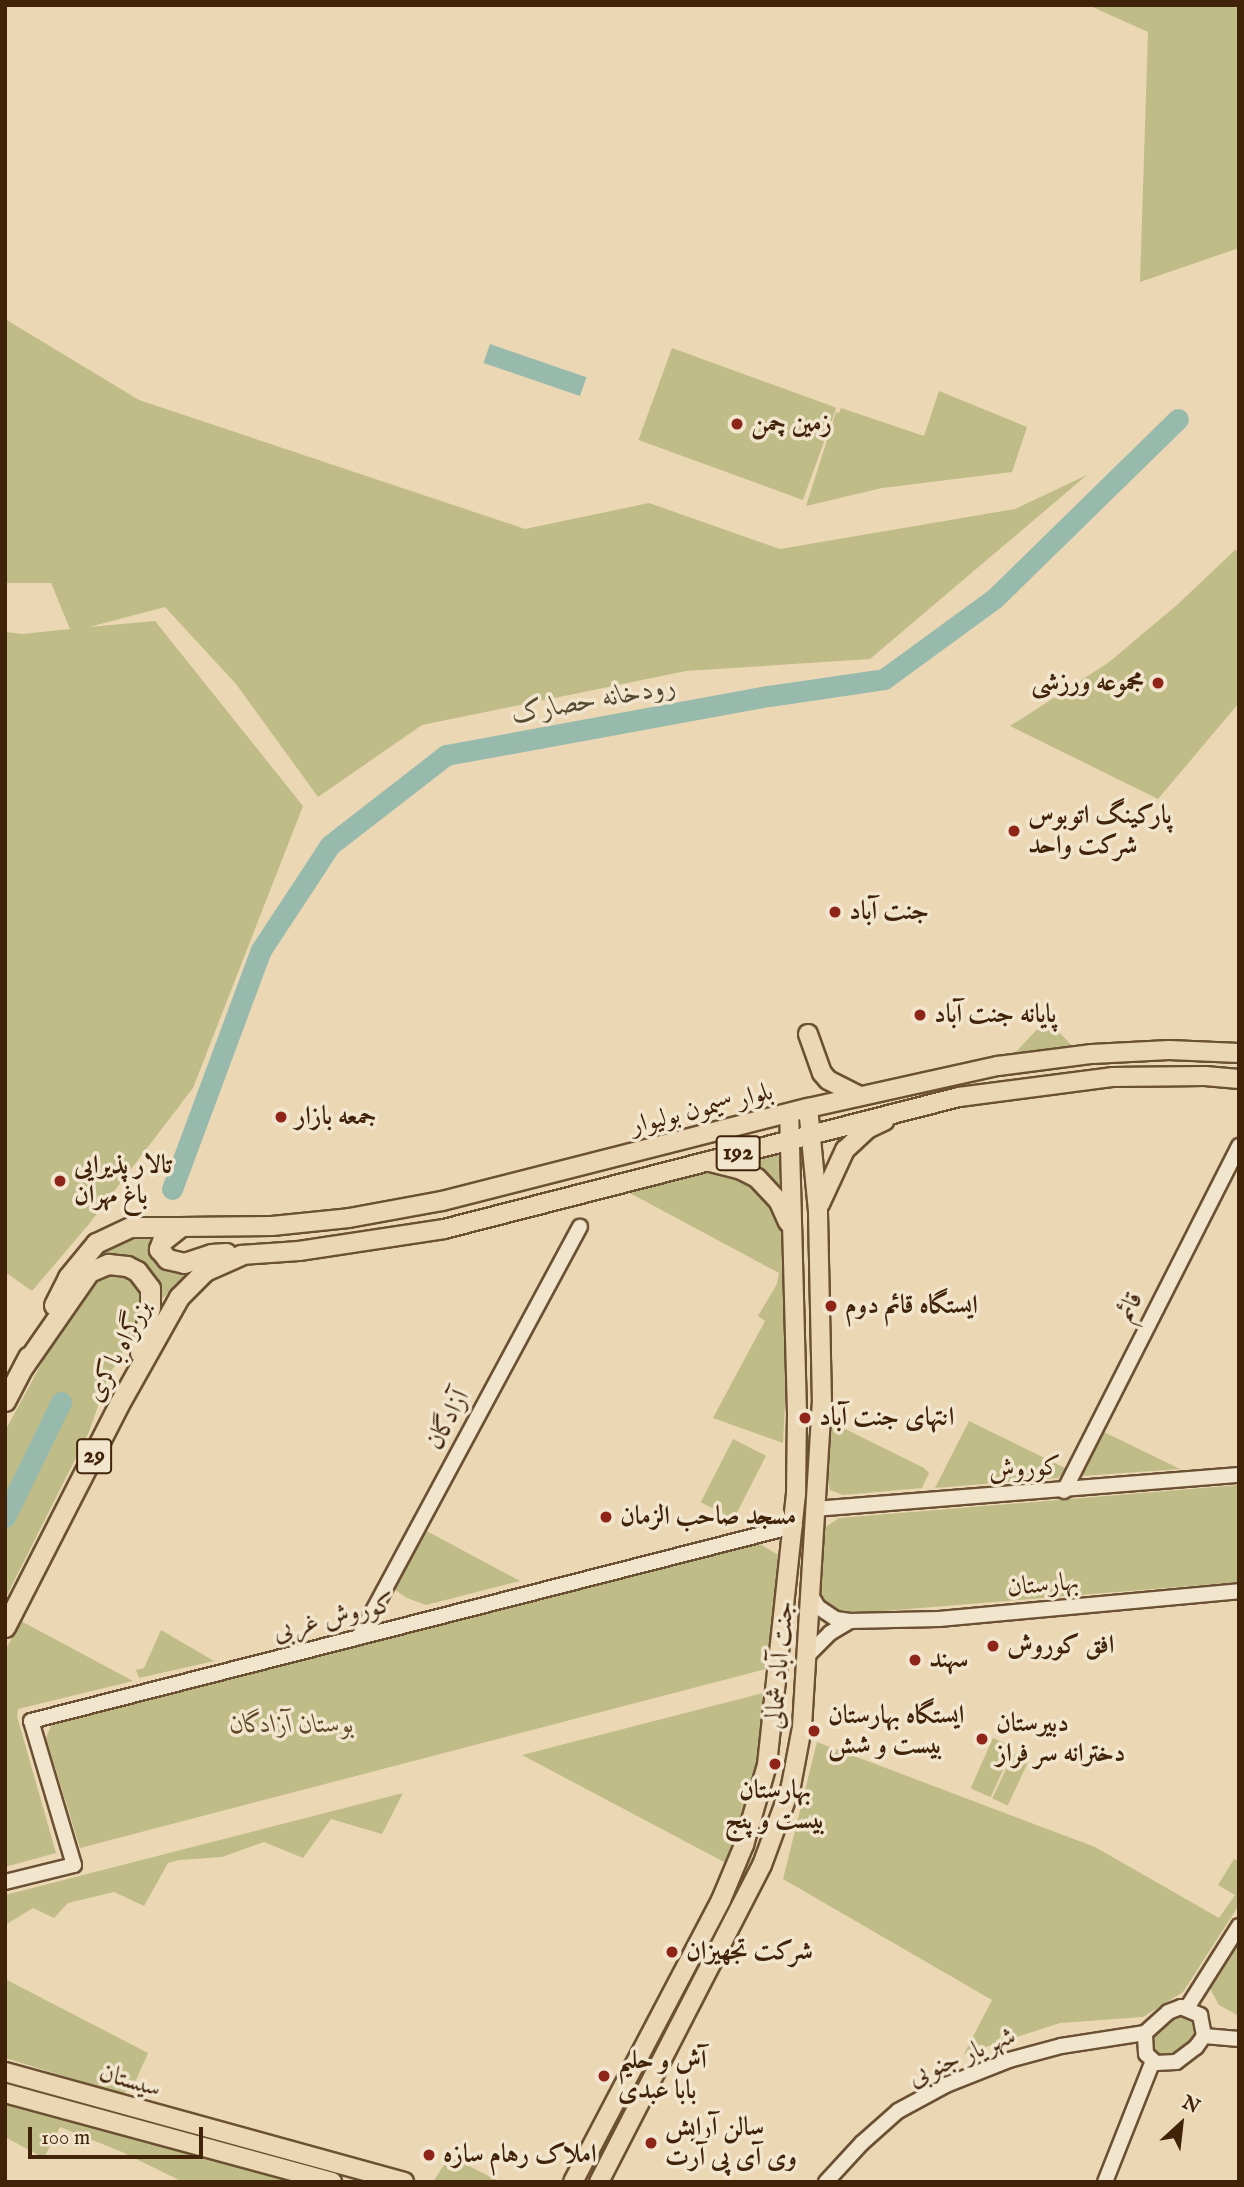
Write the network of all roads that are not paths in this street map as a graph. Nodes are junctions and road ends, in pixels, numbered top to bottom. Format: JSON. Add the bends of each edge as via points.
{"nodes":[{"id":1,"x":808,"y":1034,"type":"dead end"},
{"id":2,"x":1239,"y":1053,"type":"edge"},
{"id":3,"x":1239,"y":1079,"type":"edge"},
{"id":4,"x":859,"y":1096,"type":"junction"},
{"id":5,"x":808,"y":1108,"type":"junction"},
{"id":6,"x":789,"y":1114,"type":"junction"},
{"id":7,"x":898,"y":1114,"type":"junction"},
{"id":8,"x":810,"y":1133,"type":"junction"},
{"id":9,"x":792,"y":1139,"type":"junction"},
{"id":10,"x":1239,"y":1146,"type":"edge"},
{"id":11,"x":708,"y":1161,"type":"junction"},
{"id":12,"x":818,"y":1211,"type":"junction"},
{"id":13,"x":180,"y":1227,"type":"junction"},
{"id":14,"x":580,"y":1227,"type":"dead end"},
{"id":15,"x":792,"y":1236,"type":"junction"},
{"id":16,"x":241,"y":1255,"type":"junction"},
{"id":17,"x":23,"y":1367,"type":"junction"},
{"id":18,"x":136,"y":1373,"type":"junction"},
{"id":19,"x":5,"y":1401,"type":"edge"},
{"id":20,"x":1239,"y":1475,"type":"edge"},
{"id":21,"x":1065,"y":1491,"type":"junction"},
{"id":22,"x":815,"y":1509,"type":"junction"},
{"id":23,"x":794,"y":1526,"type":"junction"},
{"id":24,"x":1239,"y":1591,"type":"edge"},
{"id":25,"x":812,"y":1597,"type":"junction"},
{"id":26,"x":850,"y":1621,"type":"junction"},
{"id":27,"x":5,"y":1627,"type":"edge"},
{"id":28,"x":359,"y":1637,"type":"junction"},
{"id":29,"x":808,"y":1655,"type":"junction"},
{"id":30,"x":5,"y":1882,"type":"edge"},
{"id":31,"x":1239,"y":1926,"type":"edge"},
{"id":32,"x":1187,"y":2008,"type":"junction"},
{"id":33,"x":1145,"y":2033,"type":"junction"},
{"id":34,"x":1204,"y":2035,"type":"junction"},
{"id":35,"x":1239,"y":2039,"type":"edge"},
{"id":36,"x":1153,"y":2062,"type":"junction"},
{"id":37,"x":5,"y":2072,"type":"edge"},
{"id":38,"x":5,"y":2093,"type":"edge"},
{"id":39,"x":573,"y":2181,"type":"edge"},
{"id":40,"x":332,"y":2182,"type":"edge"},
{"id":41,"x":404,"y":2182,"type":"edge"},
{"id":42,"x":599,"y":2182,"type":"edge"},
{"id":43,"x":826,"y":2182,"type":"edge"},
{"id":44,"x":1105,"y":2182,"type":"edge"}],
"edges":[{"from":1,"to":4,"type":"main road","via":[[822,1073]]},
{"from":2,"to":4,"type":"main road","name":"بلوار سیمون بولیوار","number":"192","via":[[1092,1054],[998,1066]]},
{"from":3,"to":7,"type":"main road","name":"بلوار سیمون بولیوار","number":"192","via":[[1100,1078],[959,1097]]},
{"from":4,"to":5,"type":"main road","name":"بلوار سیمون بولیوار","number":"192"},
{"from":5,"to":6,"type":"main road","name":"بلوار سیمون بولیوار","number":"192"},
{"from":5,"to":8,"type":"main road","name":"جنت آباد شمالی"},
{"from":6,"to":9,"type":"main road","name":"جنت آباد شمالی"},
{"from":6,"to":13,"type":"main road","name":"بلوار سیمون بولیوار","number":"192","via":[[429,1203],[349,1218],[285,1225]]},
{"from":7,"to":8,"type":"main road","name":"بلوار سیمون بولیوار","number":"192"},
{"from":7,"to":12,"type":"main road","via":[[869,1128],[845,1150]]},
{"from":8,"to":9,"type":"main road","name":"بلوار سیمون بولیوار","number":"192"},
{"from":8,"to":12,"type":"main road","name":"جنت آباد شمالی"},
{"from":9,"to":11,"type":"main road","name":"بلوار سیمون بولیوار","number":"192"},
{"from":9,"to":15,"type":"main road","name":"جنت آباد شمالی"},
{"from":10,"to":21,"type":"street","name":"قائم"},
{"from":11,"to":15,"type":"main road","via":[[757,1178],[779,1202]]},
{"from":11,"to":16,"type":"main road","name":"بلوار سیمون بولیوار","number":"192","via":[[443,1228],[299,1251]]},
{"from":12,"to":22,"type":"main road","name":"جنت آباد شمالی","via":[[822,1404]]},
{"from":13,"to":16,"type":"highway","via":[[162,1241],[159,1249],[167,1259],[184,1264],[211,1254]]},
{"from":13,"to":17,"type":"highway","via":[[131,1227],[96,1243],[68,1277]]},
{"from":14,"to":28,"type":"street","name":"آزادگان"},
{"from":15,"to":23,"type":"main road","name":"جنت آباد شمالی","via":[[797,1413]]},
{"from":16,"to":18,"type":"highway","name":"بزرگراه باکری","number":"29","via":[[215,1265],[186,1287]]},
{"from":17,"to":18,"type":"highway","via":[[89,1272],[115,1263],[137,1271],[150,1288]]},
{"from":17,"to":19,"type":"highway"},
{"from":18,"to":27,"type":"highway","name":"بزرگراه باکری","number":"29"},
{"from":20,"to":21,"type":"street","name":"کوروش"},
{"from":21,"to":22,"type":"street","name":"کوروش"},
{"from":22,"to":25,"type":"main road","name":"جنت آباد شمالی"},
{"from":23,"to":28,"type":"street","name":"کوروش غربی"},
{"from":23,"to":39,"type":"main road","name":"جنت آباد شمالی","via":[[770,1746],[744,1845],[679,1982]]},
{"from":24,"to":26,"type":"street","name":"بهارستان","via":[[939,1619]]},
{"from":25,"to":26,"type":"street","name":"بهارستان","via":[[836,1619]]},
{"from":25,"to":29,"type":"main road","name":"جنت آباد شمالی"},
{"from":26,"to":29,"type":"street"},
{"from":28,"to":30,"type":"street","name":"کوروش غربی","via":[[31,1721],[74,1866]]},
{"from":29,"to":42,"type":"main road","name":"جنت آباد شمالی","via":[[791,1786],[762,1865]]},
{"from":31,"to":32,"type":"street"},
{"from":32,"to":33,"type":"street","via":[[1168,2012]]},
{"from":32,"to":34,"type":"street","via":[[1200,2015]]},
{"from":33,"to":36,"type":"street","via":[[1143,2047]]},
{"from":33,"to":43,"type":"street","name":"شهریار جنوبی","via":[[1061,2046],[946,2085],[898,2111]]},
{"from":34,"to":35,"type":"street"},
{"from":34,"to":36,"type":"street","via":[[1176,2062]]},
{"from":36,"to":44,"type":"street"},
{"from":37,"to":41,"type":"main road","name":"سیستان"},
{"from":38,"to":40,"type":"main road","name":"سیستان"}]}
